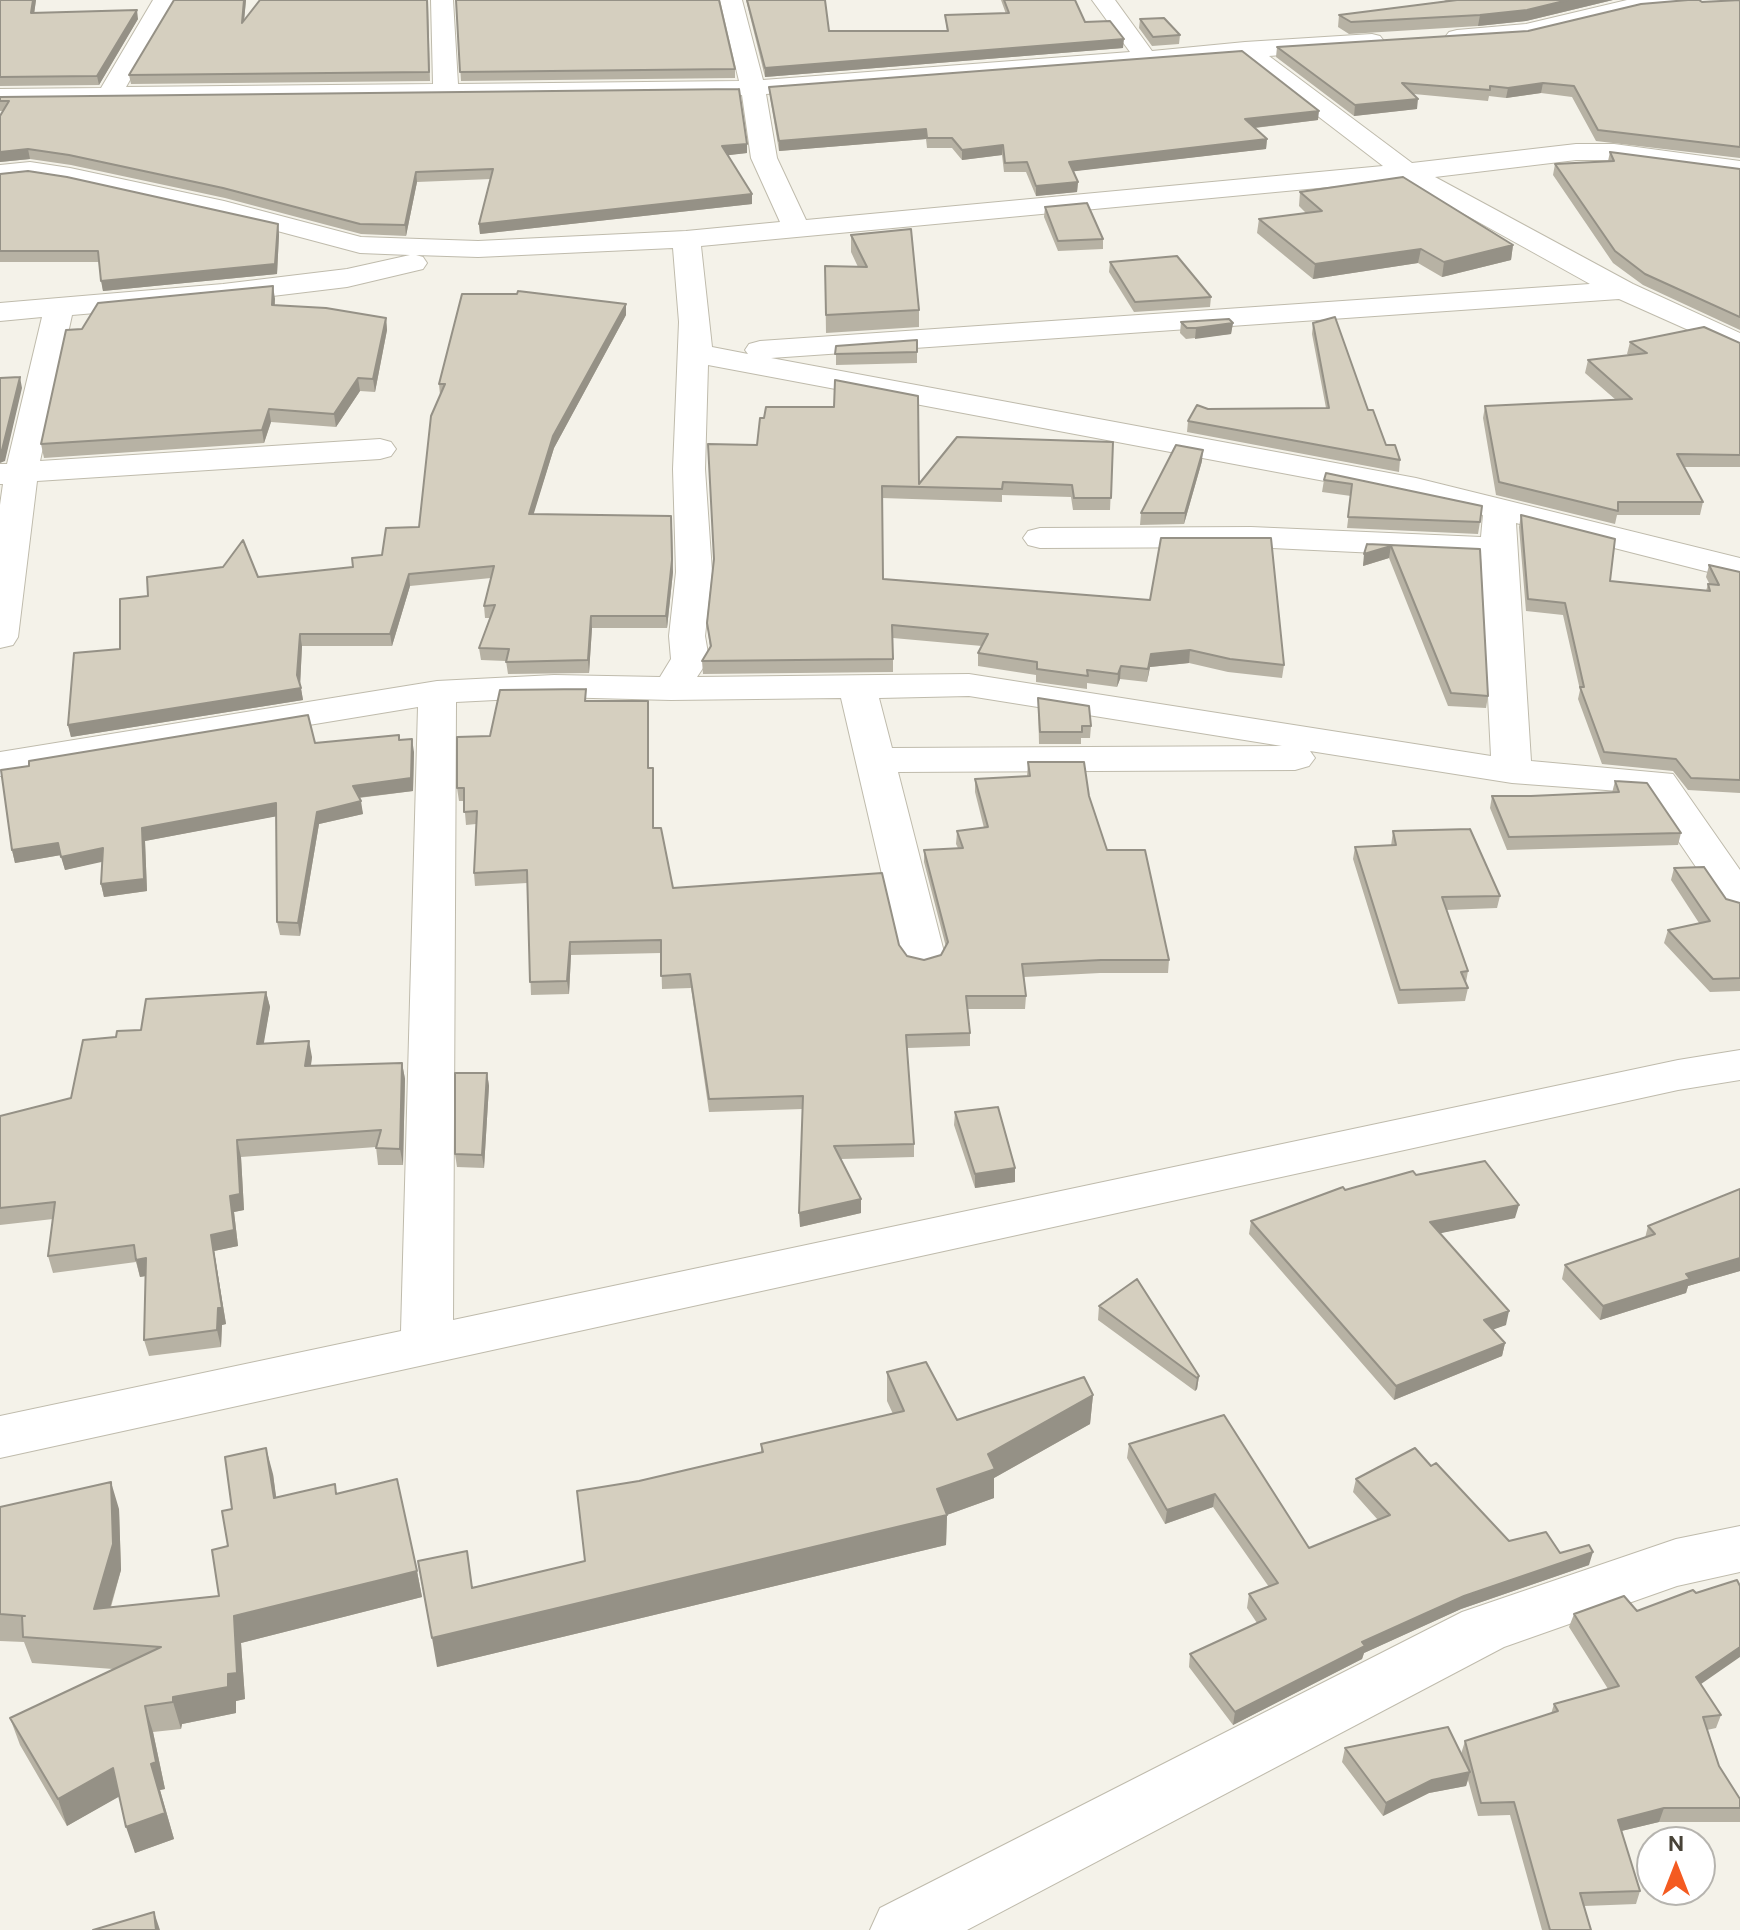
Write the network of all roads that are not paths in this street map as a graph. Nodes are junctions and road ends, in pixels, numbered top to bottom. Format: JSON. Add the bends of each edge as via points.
{"nodes":[{"id":1,"x":164,"y":0,"type":"edge"},
{"id":2,"x":442,"y":0,"type":"edge"},
{"id":3,"x":731,"y":0,"type":"edge"},
{"id":4,"x":1103,"y":0,"type":"edge"},
{"id":5,"x":1685,"y":0,"type":"edge"},
{"id":6,"x":1432,"y":38,"type":"edge"},
{"id":7,"x":1402,"y":40,"type":"edge"},
{"id":8,"x":1245,"y":49,"type":"junction"},
{"id":9,"x":1145,"y":57,"type":"junction"},
{"id":10,"x":753,"y":88,"type":"junction"},
{"id":11,"x":446,"y":92,"type":"junction"},
{"id":12,"x":110,"y":94,"type":"junction"},
{"id":13,"x":0,"y":96,"type":"edge"},
{"id":14,"x":1740,"y":169,"type":"edge"},
{"id":15,"x":1407,"y":172,"type":"junction"},
{"id":16,"x":0,"y":173,"type":"edge"},
{"id":17,"x":797,"y":229,"type":"junction"},
{"id":18,"x":686,"y":239,"type":"junction"},
{"id":19,"x":478,"y":249,"type":"junction"},
{"id":20,"x":1623,"y":290,"type":"junction"},
{"id":21,"x":59,"y":307,"type":"junction"},
{"id":22,"x":0,"y":312,"type":"edge"},
{"id":23,"x":696,"y":338,"type":"junction"},
{"id":24,"x":1740,"y":344,"type":"edge"},
{"id":25,"x":380,"y":449,"type":"dead end"},
{"id":26,"x":10,"y":473,"type":"edge"},
{"id":27,"x":1500,"y":507,"type":"junction"},
{"id":28,"x":1040,"y":538,"type":"dead end"},
{"id":29,"x":1498,"y":548,"type":"junction"},
{"id":30,"x":1740,"y":569,"type":"edge"},
{"id":31,"x":0,"y":637,"type":"edge"},
{"id":32,"x":857,"y":685,"type":"junction"},
{"id":33,"x":671,"y":689,"type":"junction"},
{"id":34,"x":437,"y":692,"type":"junction"},
{"id":35,"x":1421,"y":757,"type":"junction"},
{"id":36,"x":877,"y":760,"type":"junction"},
{"id":37,"x":0,"y":764,"type":"edge"},
{"id":38,"x":1512,"y":771,"type":"junction"},
{"id":39,"x":1740,"y":901,"type":"edge"},
{"id":40,"x":923,"y":956,"type":"edge"},
{"id":41,"x":1740,"y":1065,"type":"edge"},
{"id":42,"x":427,"y":1345,"type":"junction"},
{"id":43,"x":0,"y":1437,"type":"edge"},
{"id":44,"x":1740,"y":1549,"type":"edge"},
{"id":45,"x":903,"y":1930,"type":"edge"}],
"edges":[{"from":1,"to":12,"type":"street"},
{"from":2,"to":11,"type":"street"},
{"from":3,"to":10,"type":"street"},
{"from":4,"to":9,"type":"street"},
{"from":5,"to":6,"type":"street","via":[[1639,4],[1526,31]]},
{"from":7,"to":8,"type":"street"},
{"from":8,"to":9,"type":"street"},
{"from":8,"to":15,"type":"street"},
{"from":9,"to":10,"type":"street"},
{"from":10,"to":11,"type":"street"},
{"from":10,"to":17,"type":"street","via":[[764,158]]},
{"from":11,"to":12,"type":"street"},
{"from":12,"to":13,"type":"street"},
{"from":14,"to":15,"type":"street","via":[[1576,152]]},
{"from":15,"to":17,"type":"street"},
{"from":15,"to":20,"type":"street"},
{"from":16,"to":19,"type":"street","via":[[30,170],[70,176],[360,245]]},
{"from":17,"to":18,"type":"street"},
{"from":18,"to":19,"type":"street"},
{"from":18,"to":23,"type":"street"},
{"from":19,"to":21,"type":"street","via":[[347,278]]},
{"from":20,"to":23,"type":"street"},
{"from":20,"to":24,"type":"street"},
{"from":21,"to":22,"type":"street"},
{"from":21,"to":26,"type":"street"},
{"from":23,"to":27,"type":"street"},
{"from":23,"to":33,"type":"street","via":[[689,469],[694,572],[687,636],[690,659]]},
{"from":25,"to":26,"type":"street"},
{"from":26,"to":31,"type":"street"},
{"from":27,"to":29,"type":"street"},
{"from":27,"to":30,"type":"street"},
{"from":28,"to":29,"type":"street","via":[[1251,537]]},
{"from":29,"to":38,"type":"street"},
{"from":32,"to":33,"type":"street"},
{"from":32,"to":35,"type":"street","via":[[969,685]]},
{"from":32,"to":36,"type":"street"},
{"from":33,"to":34,"type":"street","via":[[554,686]]},
{"from":34,"to":37,"type":"street"},
{"from":34,"to":42,"type":"street"},
{"from":35,"to":36,"type":"street"},
{"from":35,"to":38,"type":"street"},
{"from":36,"to":40,"type":"street"},
{"from":38,"to":39,"type":"street","via":[[1659,782]]},
{"from":41,"to":42,"type":"street"},
{"from":42,"to":43,"type":"street"},
{"from":44,"to":45,"type":"street","via":[[1676,1563],[1483,1629]]}]}
